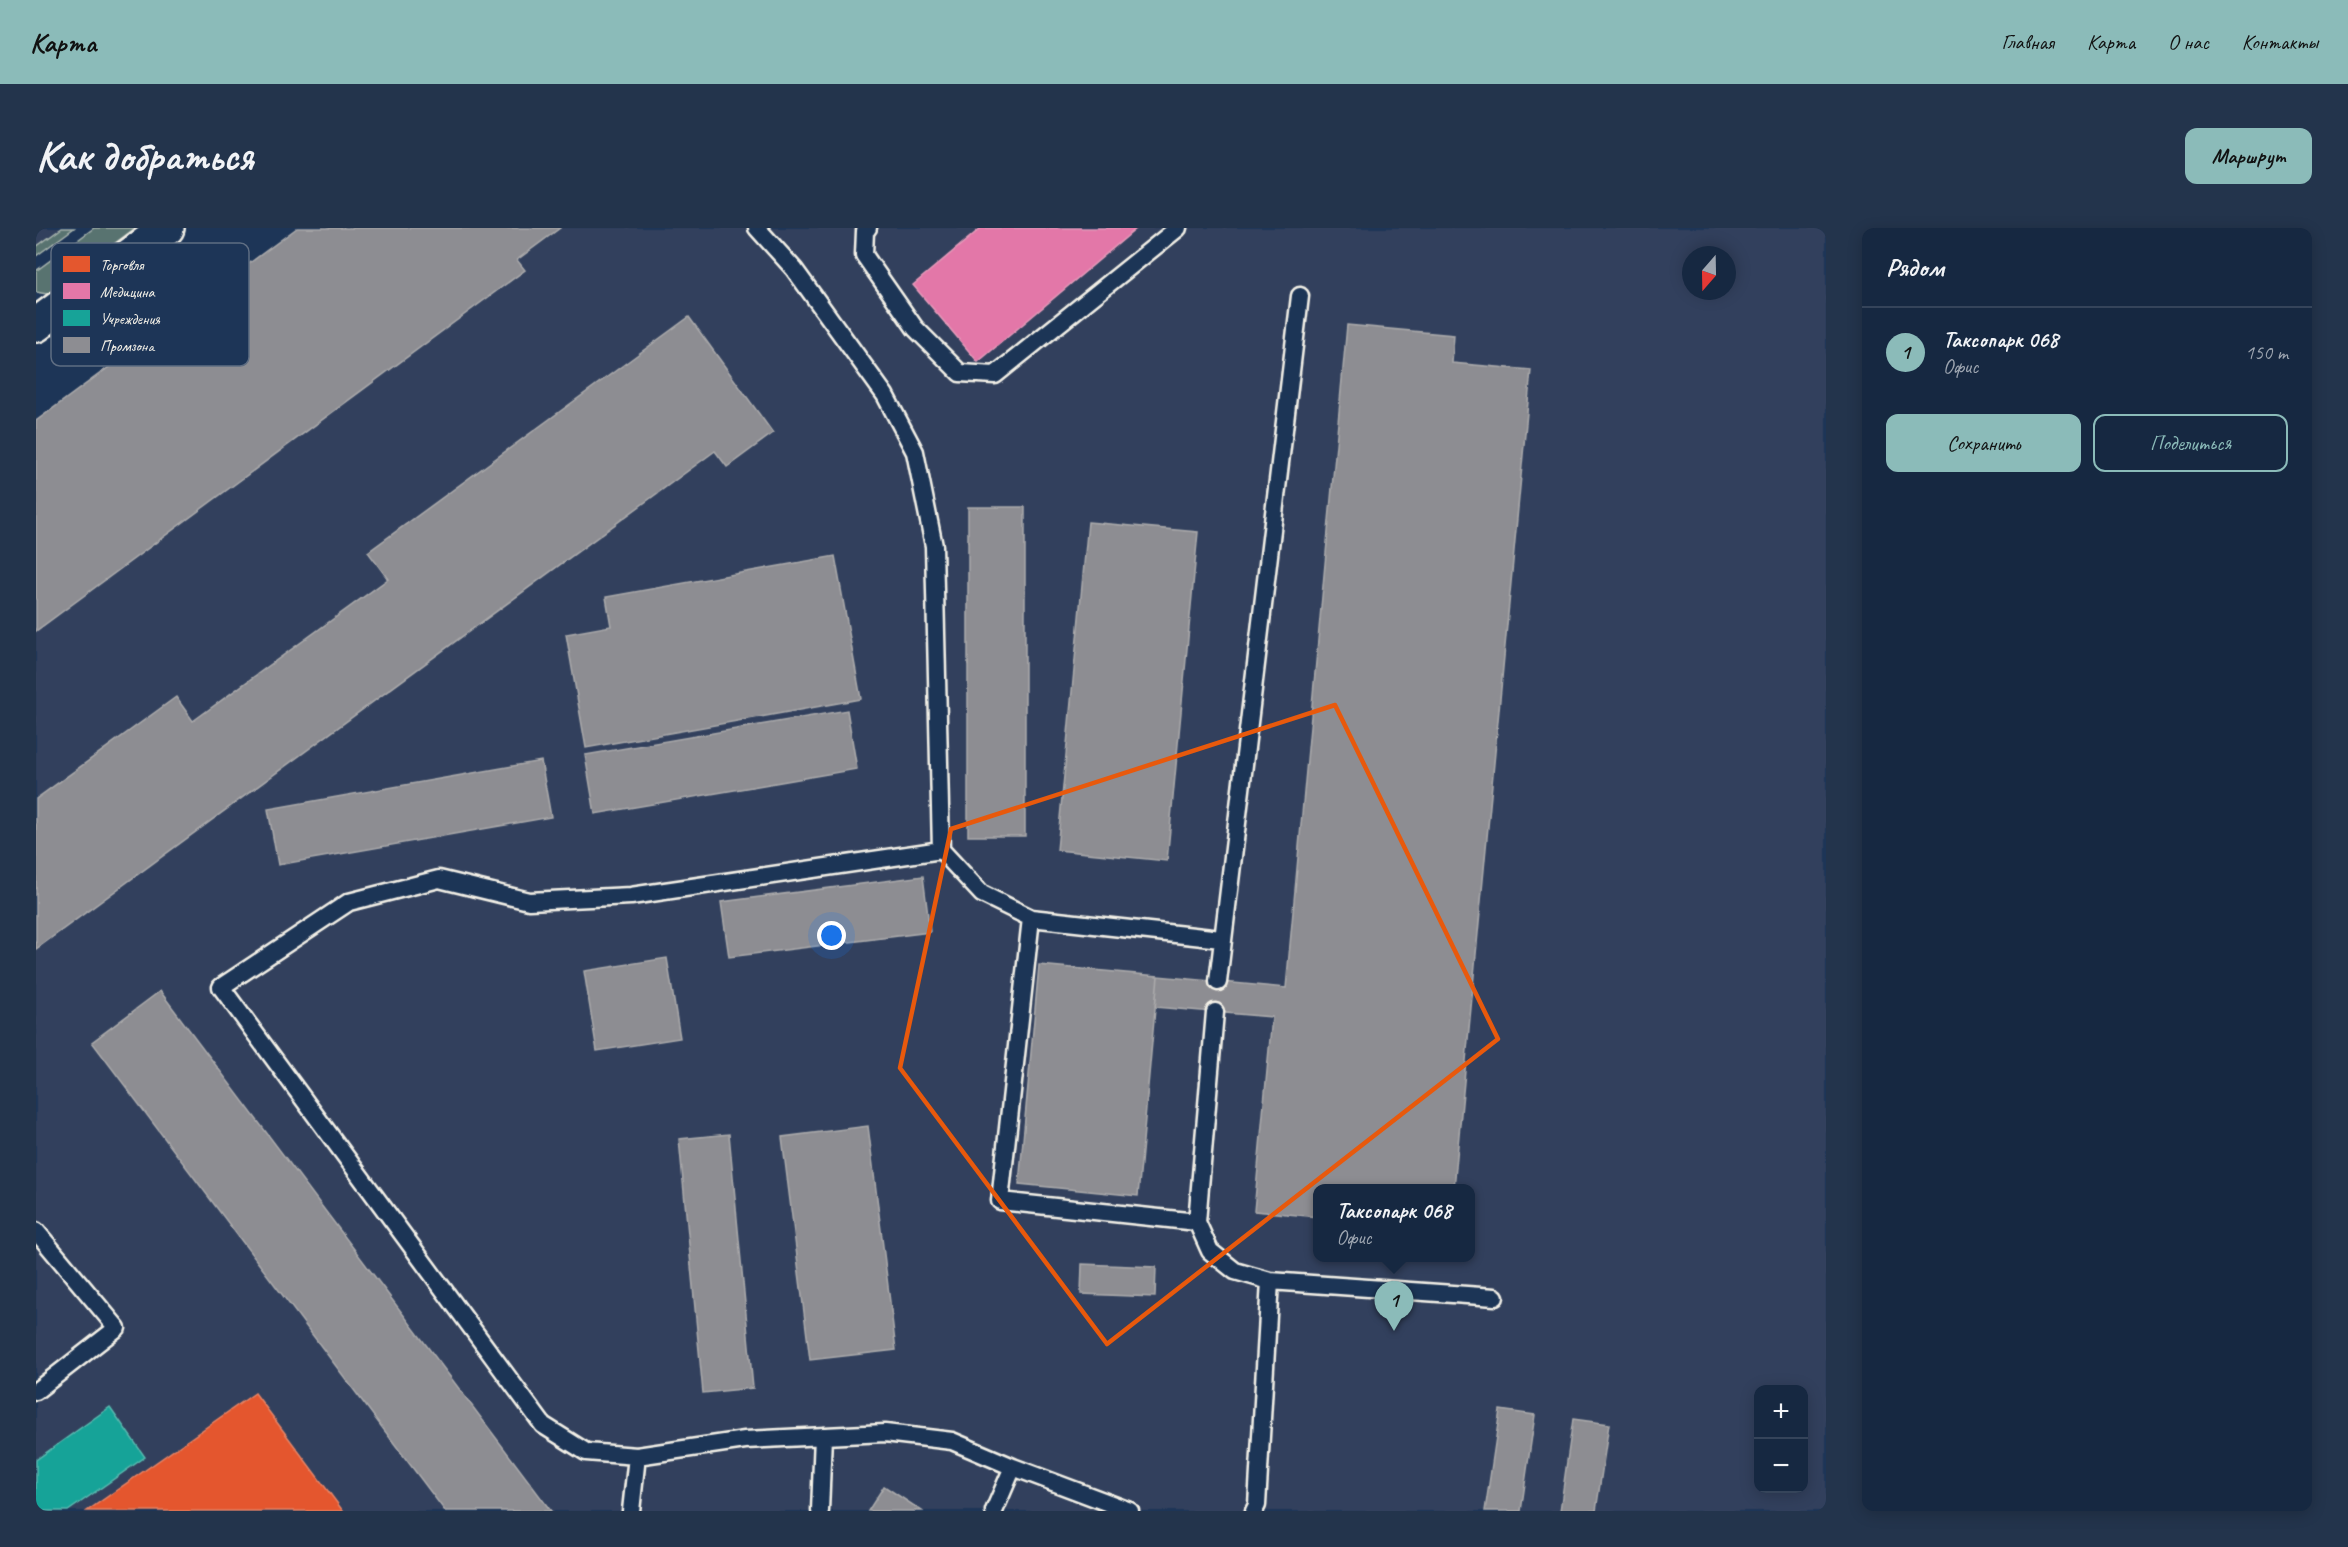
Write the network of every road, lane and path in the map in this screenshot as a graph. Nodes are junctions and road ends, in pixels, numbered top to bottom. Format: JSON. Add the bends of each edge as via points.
{"nodes":[{"id":1,"x":167,"y":228,"type":"edge"},
{"id":2,"x":757,"y":228,"type":"edge"},
{"id":3,"x":868,"y":228,"type":"edge"},
{"id":4,"x":1178,"y":228,"type":"edge"},
{"id":5,"x":147,"y":243,"type":"edge"},
{"id":6,"x":1300,"y":296,"type":"dead end"},
{"id":7,"x":51,"y":314,"type":"edge"},
{"id":8,"x":36,"y":325,"type":"edge"},
{"id":9,"x":941,"y":850,"type":"junction"},
{"id":10,"x":1031,"y":918,"type":"junction"},
{"id":11,"x":1221,"y":939,"type":"junction"},
{"id":12,"x":1218,"y":982,"type":"dead end"},
{"id":13,"x":1215,"y":1012,"type":"dead end"},
{"id":14,"x":1197,"y":1222,"type":"junction"},
{"id":15,"x":36,"y":1231,"type":"edge"},
{"id":16,"x":1270,"y":1281,"type":"junction"},
{"id":17,"x":1495,"y":1298,"type":"dead end"},
{"id":18,"x":36,"y":1391,"type":"edge"},
{"id":19,"x":823,"y":1436,"type":"junction"},
{"id":20,"x":637,"y":1456,"type":"junction"},
{"id":21,"x":1012,"y":1467,"type":"junction"},
{"id":22,"x":631,"y":1511,"type":"edge"},
{"id":23,"x":819,"y":1511,"type":"edge"},
{"id":24,"x":994,"y":1511,"type":"edge"},
{"id":25,"x":1130,"y":1511,"type":"edge"},
{"id":26,"x":1254,"y":1511,"type":"edge"}],
"edges":[{"from":1,"to":5,"type":"street"},
{"from":2,"to":9,"type":"lane","via":[[794,269],[885,395],[915,452],[934,546]]},
{"from":3,"to":4,"type":"lane","via":[[864,255],[915,328],[960,374],[995,375]]},
{"from":6,"to":11,"type":"lane"},
{"from":7,"to":8,"type":"street"},
{"from":9,"to":10,"type":"lane","via":[[982,894]]},
{"from":9,"to":20,"type":"lane","via":[[631,896],[529,901],[439,879],[349,902],[221,987],[543,1425],[586,1452]]},
{"from":10,"to":11,"type":"lane"},
{"from":10,"to":14,"type":"lane","via":[[1000,1201]]},
{"from":11,"to":12,"type":"lane"},
{"from":13,"to":14,"type":"lane"},
{"from":14,"to":16,"type":"lane","via":[[1209,1251],[1234,1272]]},
{"from":15,"to":18,"type":"lane","via":[[117,1328]]},
{"from":16,"to":17,"type":"lane"},
{"from":16,"to":26,"type":"lane"},
{"from":19,"to":20,"type":"lane","via":[[745,1440]]},
{"from":19,"to":21,"type":"lane","via":[[885,1434],[952,1441]]},
{"from":19,"to":23,"type":"lane"},
{"from":20,"to":22,"type":"lane"},
{"from":21,"to":24,"type":"lane"},
{"from":21,"to":25,"type":"lane"}]}
